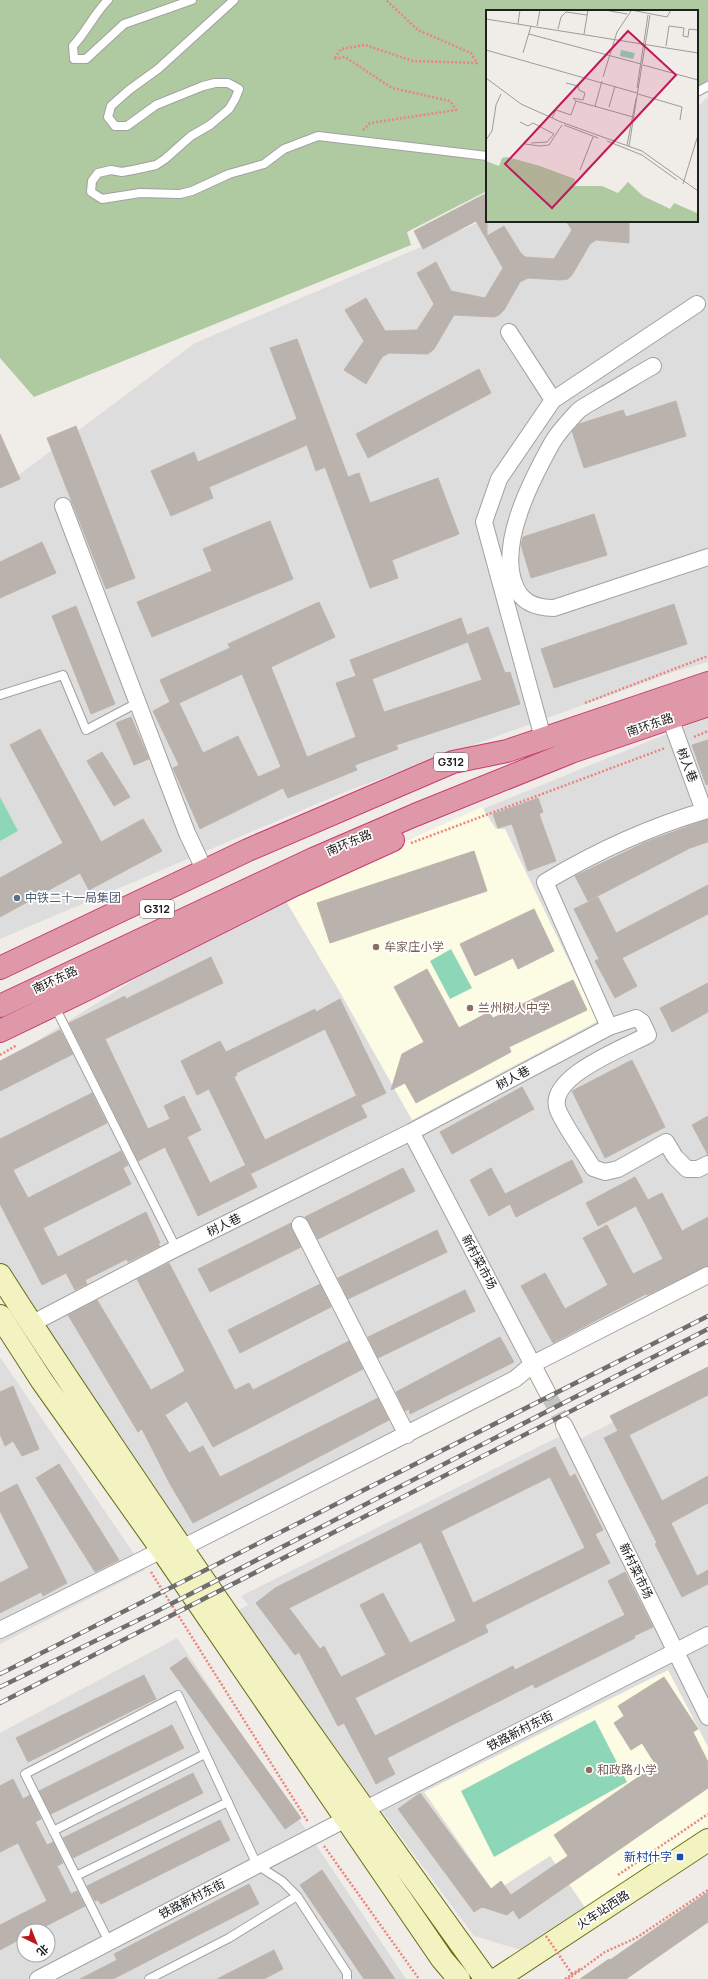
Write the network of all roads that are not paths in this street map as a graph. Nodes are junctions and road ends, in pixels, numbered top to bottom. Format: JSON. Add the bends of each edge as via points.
{"nodes":[{"id":1,"x":108,"y":0,"type":"edge"},
{"id":2,"x":192,"y":0,"type":"edge"},
{"id":3,"x":234,"y":0,"type":"edge"},
{"id":4,"x":708,"y":86,"type":"edge"},
{"id":5,"x":698,"y":91,"type":"edge"},
{"id":6,"x":486,"y":156,"type":"edge"},
{"id":7,"x":697,"y":304,"type":"dead end"},
{"id":8,"x":510,"y":332,"type":"dead end"},
{"id":9,"x":653,"y":366,"type":"dead end"},
{"id":10,"x":553,"y":400,"type":"junction"},
{"id":11,"x":63,"y":506,"type":"dead end"},
{"id":12,"x":708,"y":557,"type":"edge"},
{"id":13,"x":507,"y":582,"type":"junction"},
{"id":14,"x":708,"y":683,"type":"edge"},
{"id":15,"x":0,"y":695,"type":"edge"},
{"id":16,"x":137,"y":704,"type":"junction"},
{"id":17,"x":708,"y":705,"type":"edge"},
{"id":18,"x":670,"y":718,"type":"junction"},
{"id":19,"x":543,"y":738,"type":"junction"},
{"id":20,"x":507,"y":751,"type":"junction"},
{"id":21,"x":503,"y":780,"type":"junction"},
{"id":22,"x":205,"y":871,"type":"junction"},
{"id":23,"x":0,"y":968,"type":"edge"},
{"id":24,"x":0,"y":983,"type":"edge"},
{"id":25,"x":54,"y":1004,"type":"junction"},
{"id":26,"x":0,"y":1006,"type":"edge"},
{"id":27,"x":609,"y":1027,"type":"junction"},
{"id":28,"x":0,"y":1031,"type":"edge"},
{"id":29,"x":411,"y":1132,"type":"junction"},
{"id":30,"x":708,"y":1164,"type":"edge"},
{"id":31,"x":300,"y":1225,"type":"dead end"},
{"id":32,"x":176,"y":1248,"type":"junction"},
{"id":33,"x":0,"y":1275,"type":"edge"},
{"id":34,"x":708,"y":1275,"type":"edge"},
{"id":35,"x":0,"y":1316,"type":"edge"},
{"id":36,"x":31,"y":1324,"type":"junction"},
{"id":37,"x":533,"y":1364,"type":"junction"},
{"id":38,"x":547,"y":1392,"type":"tunnel mouth"},
{"id":39,"x":564,"y":1424,"type":"tunnel mouth"},
{"id":40,"x":407,"y":1435,"type":"junction"},
{"id":41,"x":162,"y":1552,"type":"junction"},
{"id":42,"x":0,"y":1630,"type":"edge"},
{"id":43,"x":708,"y":1635,"type":"edge"},
{"id":44,"x":676,"y":1652,"type":"junction"},
{"id":45,"x":708,"y":1717,"type":"edge"},
{"id":46,"x":205,"y":1754,"type":"junction"},
{"id":47,"x":228,"y":1802,"type":"junction"},
{"id":48,"x":355,"y":1814,"type":"junction"},
{"id":49,"x":53,"y":1831,"type":"junction"},
{"id":50,"x":708,"y":1840,"type":"edge"},
{"id":51,"x":708,"y":1858,"type":"edge"},
{"id":52,"x":257,"y":1865,"type":"junction"},
{"id":53,"x":76,"y":1876,"type":"junction"},
{"id":54,"x":298,"y":1896,"type":"junction"},
{"id":55,"x":109,"y":1942,"type":"junction"},
{"id":56,"x":38,"y":1979,"type":"edge"},
{"id":57,"x":148,"y":1979,"type":"edge"},
{"id":58,"x":347,"y":1979,"type":"edge"},
{"id":59,"x":459,"y":1979,"type":"edge"},
{"id":60,"x":486,"y":1979,"type":"edge"},
{"id":61,"x":497,"y":1979,"type":"edge"},
{"id":62,"x":525,"y":1979,"type":"edge"}],
"edges":[{"from":1,"to":2,"type":"lane","via":[[73,46],[74,58],[86,59],[124,24]]},
{"from":3,"to":6,"type":"lane","via":[[158,69],[129,90],[112,106],[108,117],[115,126],[127,126],[168,100],[215,83],[228,83],[239,89],[228,109],[156,165],[122,172],[111,170],[98,173],[92,181],[91,192],[102,199],[140,193],[180,194],[229,174],[264,164],[284,149],[318,136]]},
{"from":4,"to":5,"type":"lane"},
{"from":7,"to":10,"type":"street"},
{"from":8,"to":10,"type":"street"},
{"from":9,"to":13,"type":"street","via":[[578,410],[553,441],[529,489],[512,539]]},
{"from":10,"to":13,"type":"street","via":[[499,479],[484,522]]},
{"from":11,"to":16,"type":"street"},
{"from":12,"to":13,"type":"street","via":[[554,608],[533,605]]},
{"from":13,"to":19,"type":"street"},
{"from":14,"to":19,"type":"highway","name":"南环东路","number":"G312"},
{"from":15,"to":16,"type":"lane","via":[[63,675],[86,730]]},
{"from":16,"to":22,"type":"street","via":[[187,833]]},
{"from":17,"to":18,"type":"highway","name":"南环东路","number":"G312"},
{"from":18,"to":21,"type":"highway","name":"南环东路","number":"G312","via":[[571,752]]},
{"from":18,"to":27,"type":"street","name":"树人巷","via":[[704,811],[630,837],[588,856],[545,882]]},
{"from":19,"to":20,"type":"highway","name":"南环东路","number":"G312"},
{"from":20,"to":22,"type":"highway","name":"南环东路","number":"G312","via":[[453,762],[322,817]]},
{"from":20,"to":24,"type":"highway","name":"南环东路","number":"G312","via":[[315,836]]},
{"from":21,"to":25,"type":"highway","via":[[438,819],[294,885]]},
{"from":21,"to":26,"type":"highway","name":"南环东路","number":"G312","via":[[313,859]]},
{"from":22,"to":23,"type":"highway","name":"南环东路"},
{"from":25,"to":28,"type":"highway"},
{"from":25,"to":32,"type":"lane"},
{"from":27,"to":29,"type":"street","name":"树人巷"},
{"from":27,"to":30,"type":"street","via":[[636,1018],[642,1022],[648,1035],[578,1071],[567,1081],[558,1097],[558,1109],[593,1168],[605,1172],[618,1169],[666,1142],[675,1157],[687,1169],[698,1169]]},
{"from":29,"to":32,"type":"street","name":"树人巷"},
{"from":29,"to":37,"type":"street","name":"新村菜市场"},
{"from":31,"to":40,"type":"street"},
{"from":32,"to":36,"type":"street","name":"树人巷"},
{"from":33,"to":36,"type":"street"},
{"from":34,"to":37,"type":"street"},
{"from":35,"to":41,"type":"street","via":[[42,1381]]},
{"from":36,"to":41,"type":"street"},
{"from":37,"to":38,"type":"street","name":"新村菜市场"},
{"from":37,"to":40,"type":"street","via":[[515,1379]]},
{"from":39,"to":44,"type":"street","name":"新村菜市场"},
{"from":40,"to":41,"type":"street"},
{"from":41,"to":42,"type":"street"},
{"from":41,"to":48,"type":"street"},
{"from":43,"to":44,"type":"street","name":"铁路新村东街"},
{"from":44,"to":45,"type":"street","name":"新村菜市场"},
{"from":44,"to":48,"type":"street","name":"铁路新村东街"},
{"from":46,"to":47,"type":"lane"},
{"from":46,"to":49,"type":"lane"},
{"from":46,"to":49,"type":"lane","via":[[178,1695],[25,1774]]},
{"from":47,"to":52,"type":"lane"},
{"from":47,"to":53,"type":"lane"},
{"from":48,"to":52,"type":"street","name":"铁路新村东街"},
{"from":48,"to":59,"type":"street","via":[[442,1959]]},
{"from":48,"to":60,"type":"street"},
{"from":49,"to":53,"type":"lane"},
{"from":50,"to":61,"type":"street","name":"火车站西路"},
{"from":51,"to":62,"type":"street","name":"火车站西路"},
{"from":52,"to":54,"type":"lane","via":[[282,1881]]},
{"from":52,"to":55,"type":"street","name":"铁路新村东街"},
{"from":53,"to":55,"type":"lane"},
{"from":54,"to":57,"type":"lane","via":[[229,1938]]},
{"from":54,"to":58,"type":"lane","via":[[347,1973]]},
{"from":55,"to":56,"type":"street","name":"铁路新村东街"}]}
